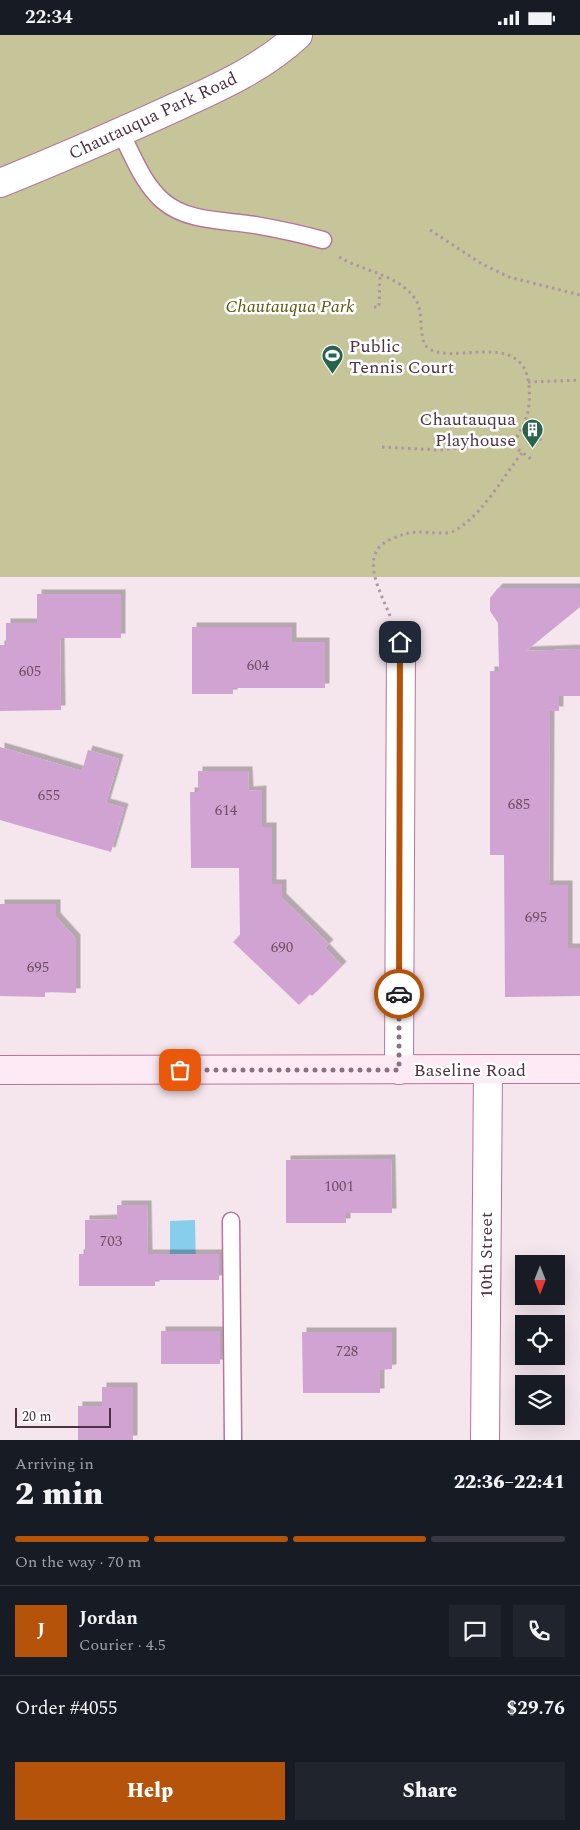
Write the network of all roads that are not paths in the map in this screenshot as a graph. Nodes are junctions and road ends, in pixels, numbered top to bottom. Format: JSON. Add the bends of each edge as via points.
{"nodes":[{"id":1,"x":298,"y":35,"type":"edge"},
{"id":2,"x":121,"y":133,"type":"junction"},
{"id":3,"x":0,"y":183,"type":"edge"},
{"id":4,"x":323,"y":240,"type":"dead end"},
{"id":5,"x":400,"y":642,"type":"road end"},
{"id":6,"x":580,"y":1069,"type":"edge"},
{"id":7,"x":0,"y":1070,"type":"edge"},
{"id":8,"x":399,"y":1070,"type":"junction"},
{"id":9,"x":488,"y":1070,"type":"junction"},
{"id":10,"x":231,"y":1221,"type":"dead end"},
{"id":11,"x":233,"y":1440,"type":"edge"},
{"id":12,"x":485,"y":1440,"type":"edge"}],
"edges":[{"from":1,"to":2,"type":"street","name":"Chautauqua Park Road","via":[[239,77]]},
{"from":2,"to":3,"type":"street","name":"Chautauqua Park Road"},
{"from":2,"to":4,"type":"lane","via":[[148,184],[176,211]]},
{"from":5,"to":8,"type":"street"},
{"from":6,"to":9,"type":"street","name":"Baseline Road"},
{"from":7,"to":8,"type":"street","name":"Baseline Road"},
{"from":8,"to":9,"type":"street","name":"Baseline Road"},
{"from":9,"to":12,"type":"street","name":"10th Street"},
{"from":10,"to":11,"type":"lane"}]}
